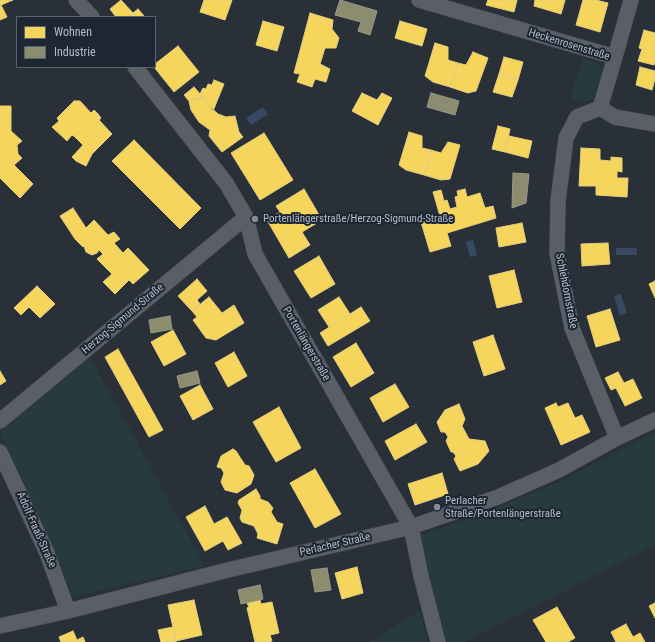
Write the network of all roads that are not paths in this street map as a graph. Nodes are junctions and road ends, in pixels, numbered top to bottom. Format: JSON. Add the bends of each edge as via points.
{"nodes":[{"id":1,"x":76,"y":0,"type":"edge"},
{"id":2,"x":631,"y":0,"type":"edge"},
{"id":3,"x":428,"y":1,"type":"edge"},
{"id":4,"x":468,"y":7,"type":"edge"},
{"id":5,"x":91,"y":16,"type":"edge"},
{"id":6,"x":614,"y":57,"type":"junction"},
{"id":7,"x":136,"y":68,"type":"edge"},
{"id":8,"x":600,"y":108,"type":"junction"},
{"id":9,"x":655,"y":124,"type":"edge"},
{"id":10,"x":246,"y":217,"type":"junction"},
{"id":11,"x":655,"y":420,"type":"edge"},
{"id":12,"x":0,"y":421,"type":"edge"},
{"id":13,"x":617,"y":438,"type":"junction"},
{"id":14,"x":0,"y":452,"type":"edge"},
{"id":15,"x":411,"y":527,"type":"junction"},
{"id":16,"x":68,"y":610,"type":"junction"},
{"id":17,"x":0,"y":626,"type":"edge"},
{"id":18,"x":438,"y":642,"type":"edge"}],
"edges":[{"from":1,"to":5,"type":"street"},
{"from":2,"to":6,"type":"street"},
{"from":3,"to":4,"type":"street","name":"Heckenrosenstraße"},
{"from":4,"to":6,"type":"street","name":"Heckenrosenstraße"},
{"from":6,"to":8,"type":"street","name":"Heckenrosenstraße"},
{"from":7,"to":10,"type":"street","name":"Portenlängerstraße","via":[[226,183]]},
{"from":8,"to":9,"type":"street","via":[[615,117]]},
{"from":8,"to":13,"type":"street","name":"Schlehdornstraße","via":[[577,117],[566,138],[558,201],[557,253],[572,328]]},
{"from":10,"to":12,"type":"street","name":"Herzog-Sigmund-Straße"},
{"from":10,"to":15,"type":"street","name":"Portenlängerstraße","via":[[255,254]]},
{"from":11,"to":13,"type":"street","name":"Perlacher Straße"},
{"from":13,"to":15,"type":"street","name":"Perlacher Straße","via":[[559,470],[498,497]]},
{"from":14,"to":16,"type":"street","name":"Adolf-Fraaß-Straße","via":[[47,553]]},
{"from":15,"to":16,"type":"street","name":"Perlacher Straße"},
{"from":15,"to":18,"type":"street","name":"Portenlängerstraße"},
{"from":16,"to":17,"type":"street","name":"Perlacher Straße"}]}
